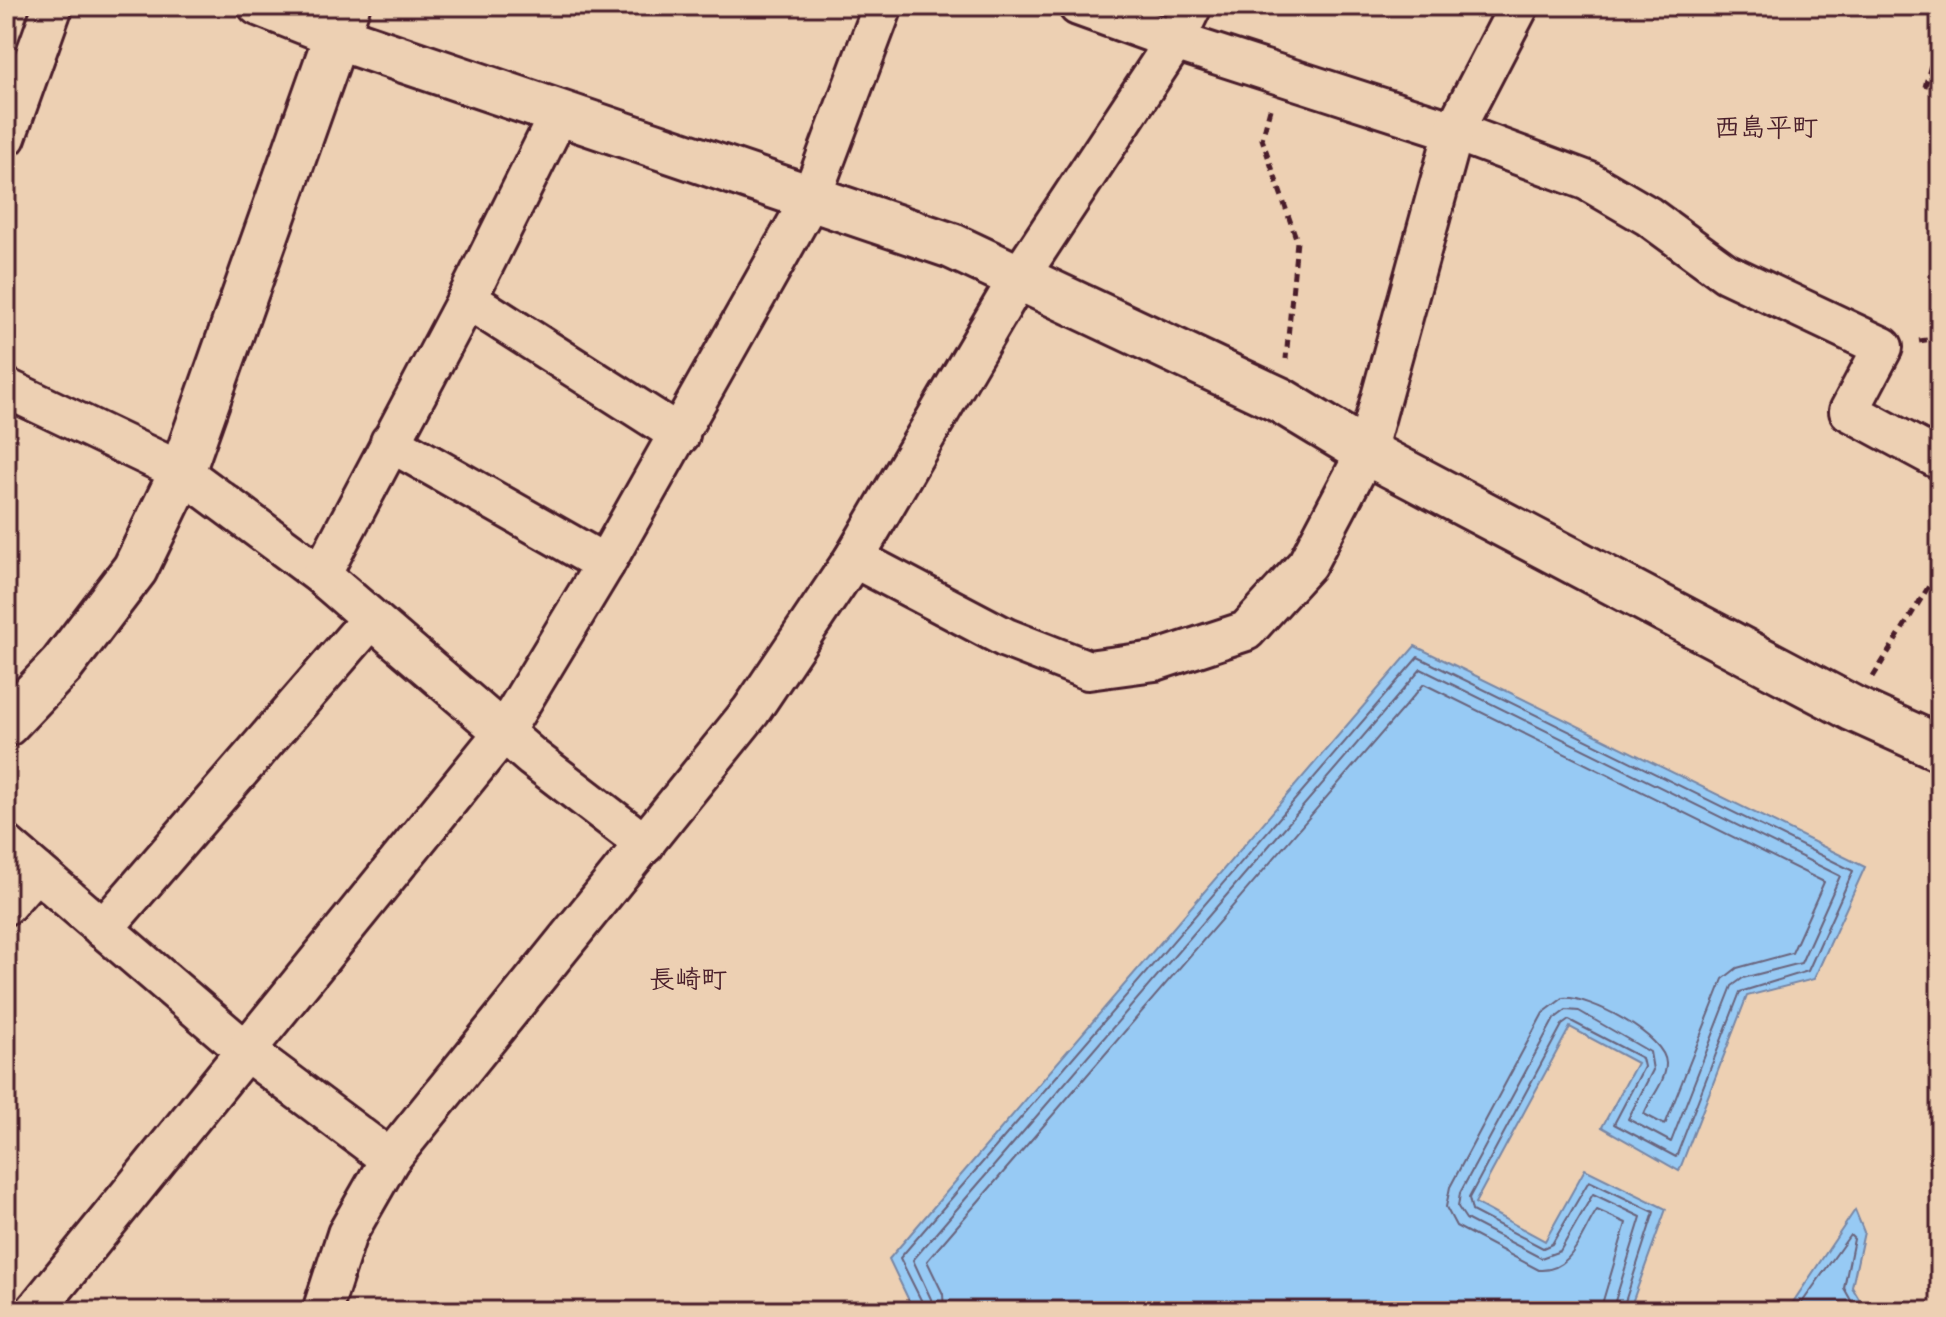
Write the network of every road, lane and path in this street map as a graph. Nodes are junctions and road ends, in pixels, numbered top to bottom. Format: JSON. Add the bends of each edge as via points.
{"nodes":[{"id":1,"x":53,"y":6,"type":"edge"},
{"id":2,"x":258,"y":6,"type":"edge"},
{"id":3,"x":883,"y":6,"type":"edge"},
{"id":4,"x":1078,"y":6,"type":"edge"},
{"id":5,"x":1192,"y":6,"type":"edge"},
{"id":6,"x":1519,"y":6,"type":"edge"},
{"id":7,"x":341,"y":21,"type":"edge"},
{"id":8,"x":1940,"y":32,"type":"edge"},
{"id":9,"x":1175,"y":41,"type":"junction"},
{"id":10,"x":1279,"y":75,"type":"junction"},
{"id":11,"x":1925,"y":87,"type":"dead end"},
{"id":12,"x":559,"y":114,"type":"junction"},
{"id":13,"x":1454,"y":131,"type":"junction"},
{"id":14,"x":6,"y":137,"type":"edge"},
{"id":15,"x":810,"y":200,"type":"junction"},
{"id":16,"x":1019,"y":277,"type":"junction"},
{"id":17,"x":467,"y":299,"type":"junction"},
{"id":18,"x":6,"y":388,"type":"edge"},
{"id":19,"x":1280,"y":400,"type":"junction"},
{"id":20,"x":680,"y":435,"type":"junction"},
{"id":21,"x":390,"y":442,"type":"junction"},
{"id":22,"x":1366,"y":452,"type":"junction"},
{"id":23,"x":1940,"y":460,"type":"edge"},
{"id":24,"x":182,"y":472,"type":"junction"},
{"id":25,"x":854,"y":558,"type":"junction"},
{"id":26,"x":605,"y":564,"type":"junction"},
{"id":27,"x":1940,"y":568,"type":"edge"},
{"id":28,"x":321,"y":575,"type":"junction"},
{"id":29,"x":371,"y":619,"type":"junction"},
{"id":30,"x":1854,"y":709,"type":"junction"},
{"id":31,"x":6,"y":724,"type":"edge"},
{"id":32,"x":503,"y":733,"type":"junction"},
{"id":33,"x":1940,"y":748,"type":"edge"},
{"id":34,"x":645,"y":844,"type":"junction"},
{"id":35,"x":6,"y":845,"type":"edge"},
{"id":36,"x":36,"y":871,"type":"junction"},
{"id":37,"x":6,"y":905,"type":"edge"},
{"id":38,"x":103,"y":929,"type":"junction"},
{"id":39,"x":246,"y":1051,"type":"junction"},
{"id":40,"x":390,"y":1159,"type":"junction"},
{"id":41,"x":35,"y":1311,"type":"edge"},
{"id":42,"x":322,"y":1311,"type":"edge"}],
"edges":[{"from":1,"to":14,"type":"street"},
{"from":2,"to":7,"type":"street"},
{"from":3,"to":15,"type":"street"},
{"from":4,"to":9,"type":"street"},
{"from":5,"to":9,"type":"street"},
{"from":6,"to":13,"type":"street"},
{"from":7,"to":12,"type":"street"},
{"from":7,"to":24,"type":"street"},
{"from":8,"to":11,"type":"path"},
{"from":9,"to":10,"type":"street"},
{"from":9,"to":16,"type":"street"},
{"from":10,"to":13,"type":"street"},
{"from":10,"to":19,"type":"path","via":[[1262,139],[1297,241]]},
{"from":12,"to":15,"type":"street"},
{"from":12,"to":17,"type":"street"},
{"from":13,"to":22,"type":"street"},
{"from":13,"to":23,"type":"street","via":[[1588,181],[1648,216],[1726,273],[1883,347],[1849,411]]},
{"from":15,"to":16,"type":"street","via":[[952,246]]},
{"from":15,"to":20,"type":"street"},
{"from":16,"to":19,"type":"street"},
{"from":16,"to":25,"type":"street"},
{"from":17,"to":20,"type":"street"},
{"from":17,"to":21,"type":"street"},
{"from":18,"to":24,"type":"street"},
{"from":19,"to":22,"type":"street"},
{"from":20,"to":26,"type":"street"},
{"from":21,"to":26,"type":"street"},
{"from":21,"to":28,"type":"street"},
{"from":22,"to":25,"type":"street","via":[[1307,564],[1246,631],[1155,661],[1088,670],[1041,655]]},
{"from":22,"to":30,"type":"street"},
{"from":24,"to":28,"type":"street"},
{"from":24,"to":31,"type":"street","via":[[135,569],[62,665]]},
{"from":25,"to":34,"type":"street","via":[[751,711]]},
{"from":26,"to":32,"type":"street"},
{"from":27,"to":30,"type":"path"},
{"from":28,"to":29,"type":"street"},
{"from":29,"to":32,"type":"street"},
{"from":29,"to":38,"type":"street"},
{"from":30,"to":33,"type":"street"},
{"from":32,"to":34,"type":"street"},
{"from":32,"to":39,"type":"street"},
{"from":34,"to":40,"type":"street"},
{"from":35,"to":36,"type":"street"},
{"from":36,"to":37,"type":"street"},
{"from":36,"to":38,"type":"street"},
{"from":38,"to":39,"type":"street"},
{"from":39,"to":40,"type":"street"},
{"from":39,"to":41,"type":"street"},
{"from":40,"to":42,"type":"street","via":[[347,1234]]}]}
